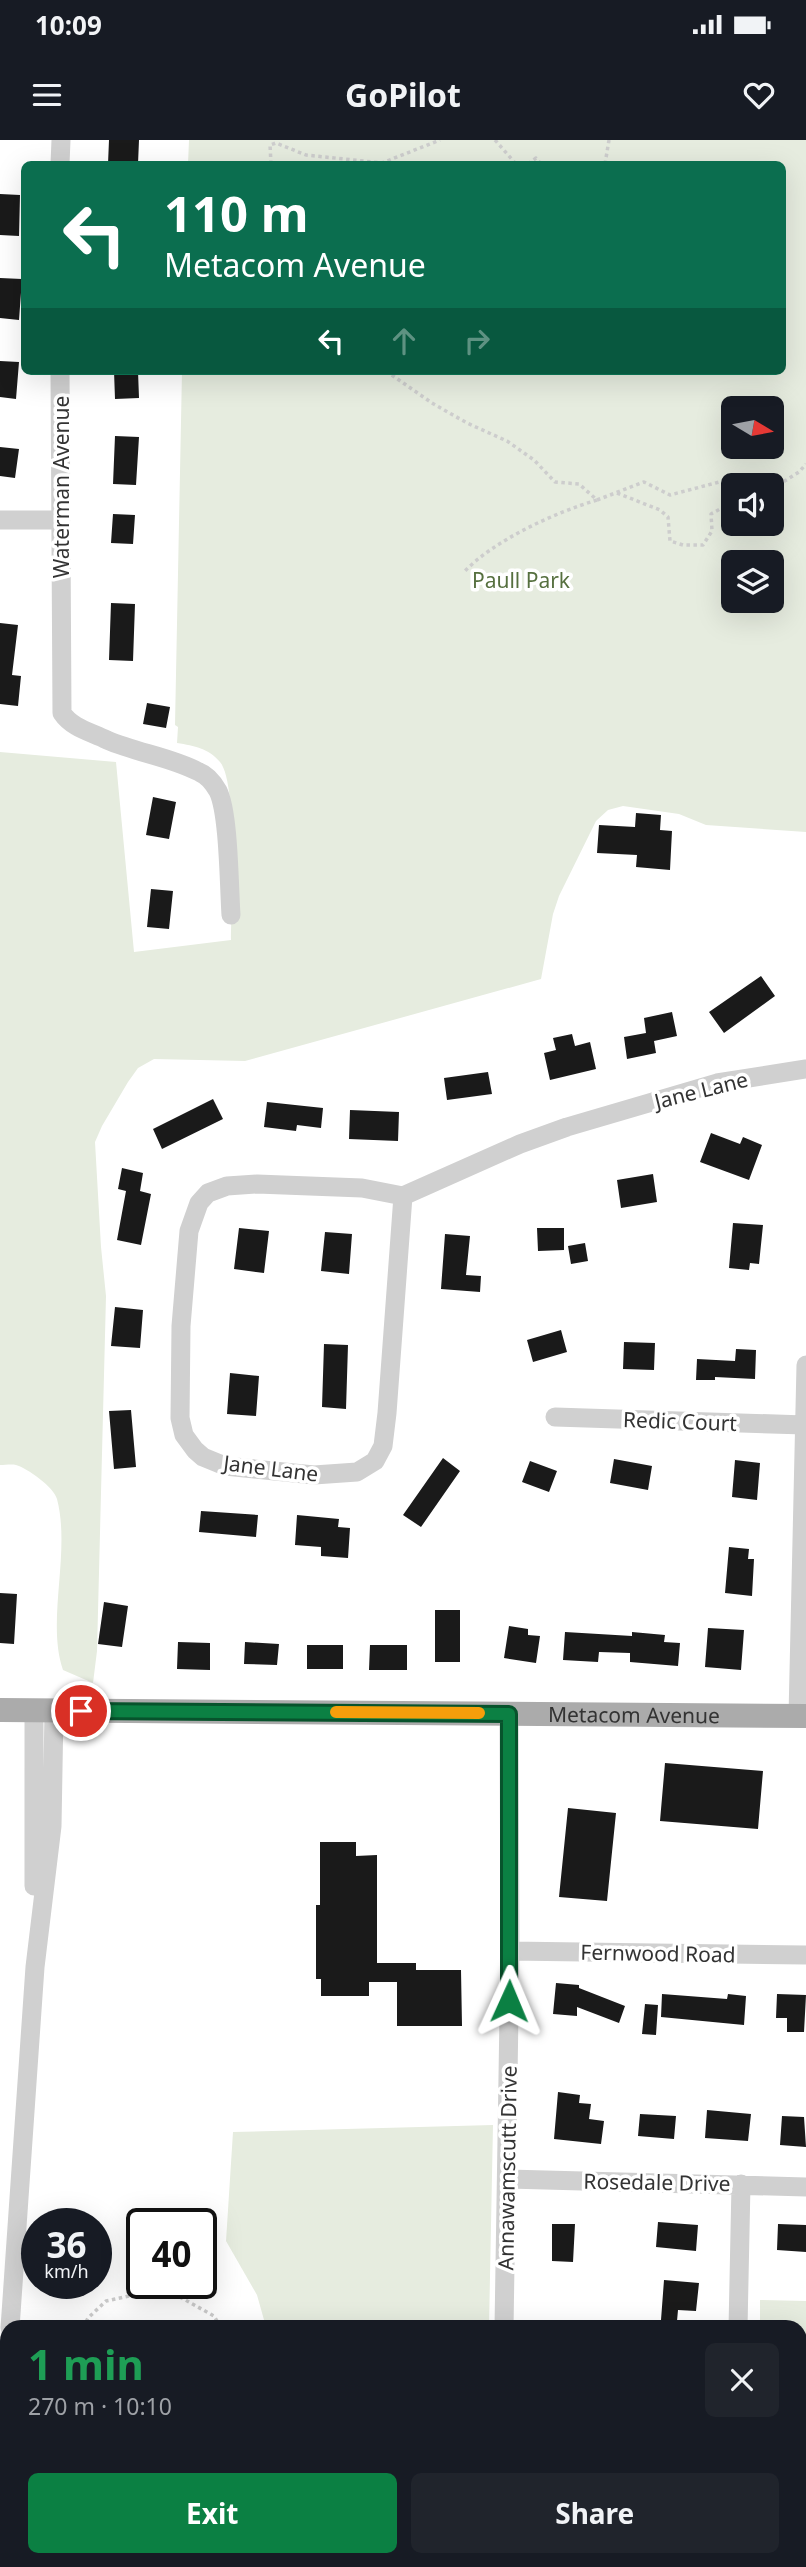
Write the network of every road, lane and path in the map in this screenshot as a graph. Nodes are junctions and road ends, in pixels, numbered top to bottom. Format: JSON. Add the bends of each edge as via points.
{"nodes":[{"id":1,"x":61,"y":140,"type":"edge"},
{"id":2,"x":273,"y":140,"type":"edge"},
{"id":3,"x":440,"y":140,"type":"edge"},
{"id":4,"x":495,"y":140,"type":"edge"},
{"id":5,"x":609,"y":140,"type":"edge"},
{"id":6,"x":270,"y":145,"type":"junction"},
{"id":7,"x":60,"y":161,"type":"edge"},
{"id":8,"x":271,"y":161,"type":"edge"},
{"id":9,"x":363,"y":161,"type":"edge"},
{"id":10,"x":387,"y":161,"type":"edge"},
{"id":11,"x":513,"y":161,"type":"edge"},
{"id":12,"x":606,"y":161,"type":"edge"},
{"id":13,"x":60,"y":375,"type":"edge"},
{"id":14,"x":392,"y":375,"type":"edge"},
{"id":15,"x":806,"y":464,"type":"edge"},
{"id":16,"x":784,"y":481,"type":"edge"},
{"id":17,"x":721,"y":482,"type":"edge"},
{"id":18,"x":617,"y":493,"type":"junction"},
{"id":19,"x":597,"y":500,"type":"junction"},
{"id":20,"x":721,"y":508,"type":"edge"},
{"id":21,"x":0,"y":520,"type":"edge"},
{"id":22,"x":61,"y":520,"type":"junction"},
{"id":23,"x":463,"y":573,"type":"dead end"},
{"id":24,"x":231,"y":915,"type":"dead end"},
{"id":25,"x":806,"y":1069,"type":"edge"},
{"id":26,"x":403,"y":1196,"type":"junction"},
{"id":27,"x":806,"y":1366,"type":"edge"},
{"id":28,"x":555,"y":1416,"type":"dead end"},
{"id":29,"x":805,"y":1425,"type":"edge"},
{"id":30,"x":0,"y":1710,"type":"edge"},
{"id":31,"x":42,"y":1710,"type":"junction"},
{"id":32,"x":509,"y":1714,"type":"junction"},
{"id":33,"x":802,"y":1716,"type":"edge"},
{"id":34,"x":510,"y":1951,"type":"junction"},
{"id":35,"x":806,"y":1955,"type":"edge"},
{"id":36,"x":507,"y":2179,"type":"junction"},
{"id":37,"x":741,"y":2185,"type":"junction"},
{"id":38,"x":806,"y":2187,"type":"edge"},
{"id":39,"x":11,"y":2320,"type":"edge"},
{"id":40,"x":87,"y":2320,"type":"edge"},
{"id":41,"x":216,"y":2320,"type":"edge"},
{"id":42,"x":504,"y":2320,"type":"edge"},
{"id":43,"x":738,"y":2320,"type":"edge"}],
"edges":[{"from":1,"to":7,"type":"street"},
{"from":2,"to":6,"type":"path"},
{"from":3,"to":10,"type":"path"},
{"from":4,"to":11,"type":"path"},
{"from":5,"to":12,"type":"path"},
{"from":6,"to":8,"type":"path"},
{"from":6,"to":9,"type":"path","via":[[276,143],[306,155]]},
{"from":13,"to":22,"type":"street","name":"Waterman Avenue"},
{"from":14,"to":19,"type":"path","via":[[432,404],[507,441],[555,482],[579,484]]},
{"from":15,"to":16,"type":"path"},
{"from":17,"to":18,"type":"path","via":[[670,495],[644,482]]},
{"from":18,"to":19,"type":"path"},
{"from":18,"to":20,"type":"path","via":[[660,510],[668,517],[670,541],[683,545],[703,545],[712,531],[711,514]]},
{"from":19,"to":23,"type":"path","via":[[564,510],[523,531],[474,561]]},
{"from":21,"to":22,"type":"street"},
{"from":22,"to":24,"type":"street","name":"Waterman Avenue","via":[[62,713],[80,728],[209,779],[223,808]]},
{"from":25,"to":26,"type":"street","name":"Jane Lane","via":[[717,1083],[566,1127]]},
{"from":26,"to":26,"type":"street","name":"Jane Lane","via":[[362,1188],[257,1184],[227,1186],[208,1193],[199,1203],[189,1231],[180,1409],[184,1435],[203,1457],[225,1466],[314,1475],[358,1472],[375,1461],[383,1446],[387,1413]]},
{"from":27,"to":29,"type":"street"},
{"from":28,"to":29,"type":"street","name":"Redic Court"},
{"from":29,"to":33,"type":"street"},
{"from":30,"to":31,"type":"main road","name":"Metacom Avenue"},
{"from":31,"to":32,"type":"main road","name":"Metacom Avenue"},
{"from":31,"to":39,"type":"street","via":[[34,1717],[35,1967]]},
{"from":32,"to":33,"type":"main road","name":"Metacom Avenue"},
{"from":32,"to":34,"type":"street","name":"Annawamscutt Drive"},
{"from":34,"to":35,"type":"street","name":"Fernwood Road"},
{"from":34,"to":36,"type":"street","name":"Annawamscutt Drive"},
{"from":36,"to":37,"type":"street","name":"Rosedale Drive"},
{"from":36,"to":42,"type":"street","name":"Annawamscutt Drive"},
{"from":37,"to":38,"type":"street","name":"Rosedale Drive"},
{"from":37,"to":43,"type":"street"},
{"from":40,"to":41,"type":"path","via":[[106,2301],[171,2292]]}]}
